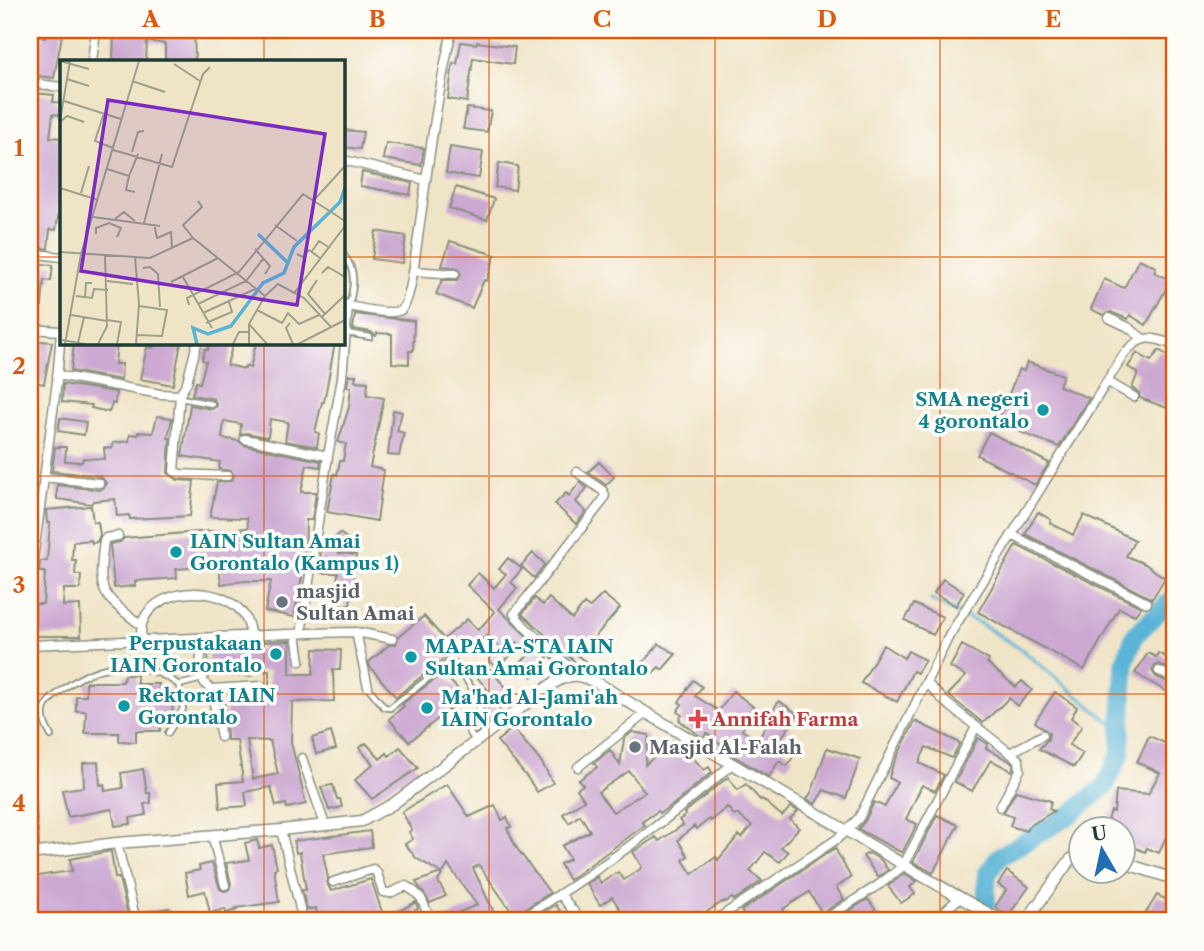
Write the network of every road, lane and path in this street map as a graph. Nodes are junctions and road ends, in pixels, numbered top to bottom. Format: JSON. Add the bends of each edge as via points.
{"nodes":[{"id":1,"x":96,"y":30,"type":"edge"},
{"id":2,"x":452,"y":30,"type":"edge"},
{"id":3,"x":92,"y":60,"type":"edge"},
{"id":4,"x":30,"y":83,"type":"edge"},
{"id":5,"x":60,"y":87,"type":"edge"},
{"id":6,"x":345,"y":160,"type":"edge"},
{"id":7,"x":426,"y":180,"type":"junction"},
{"id":8,"x":30,"y":253,"type":"edge"},
{"id":9,"x":345,"y":256,"type":"edge"},
{"id":10,"x":60,"y":257,"type":"edge"},
{"id":11,"x":414,"y":271,"type":"junction"},
{"id":12,"x":455,"y":274,"type":"dead end"},
{"id":13,"x":346,"y":305,"type":"edge"},
{"id":14,"x":1109,"y":318,"type":"dead end"},
{"id":15,"x":30,"y":328,"type":"edge"},
{"id":16,"x":60,"y":331,"type":"edge"},
{"id":17,"x":346,"y":333,"type":"junction"},
{"id":18,"x":370,"y":337,"type":"dead end"},
{"id":19,"x":1142,"y":338,"type":"junction"},
{"id":20,"x":60,"y":342,"type":"edge"},
{"id":21,"x":345,"y":344,"type":"edge"},
{"id":22,"x":196,"y":345,"type":"edge"},
{"id":23,"x":345,"y":345,"type":"edge"},
{"id":24,"x":1174,"y":345,"type":"edge"},
{"id":25,"x":57,"y":375,"type":"junction"},
{"id":26,"x":1108,"y":382,"type":"junction"},
{"id":27,"x":180,"y":397,"type":"junction"},
{"id":28,"x":1134,"y":397,"type":"dead end"},
{"id":29,"x":212,"y":404,"type":"dead end"},
{"id":30,"x":245,"y":439,"type":"dead end"},
{"id":31,"x":327,"y":456,"type":"junction"},
{"id":32,"x":576,"y":471,"type":"dead end"},
{"id":33,"x":227,"y":476,"type":"dead end"},
{"id":34,"x":43,"y":477,"type":"junction"},
{"id":35,"x":99,"y":483,"type":"dead end"},
{"id":36,"x":1012,"y":535,"type":"junction"},
{"id":37,"x":118,"y":536,"type":"dead end"},
{"id":38,"x":32,"y":549,"type":"edge"},
{"id":39,"x":30,"y":583,"type":"edge"},
{"id":40,"x":1147,"y":603,"type":"dead end"},
{"id":41,"x":141,"y":625,"type":"junction"},
{"id":42,"x":356,"y":632,"type":"junction"},
{"id":43,"x":299,"y":634,"type":"junction"},
{"id":44,"x":250,"y":636,"type":"junction"},
{"id":45,"x":388,"y":638,"type":"dead end"},
{"id":46,"x":202,"y":639,"type":"junction"},
{"id":47,"x":142,"y":640,"type":"junction"},
{"id":48,"x":30,"y":645,"type":"edge"},
{"id":49,"x":300,"y":661,"type":"dead end"},
{"id":50,"x":1159,"y":671,"type":"dead end"},
{"id":51,"x":578,"y":675,"type":"junction"},
{"id":52,"x":1174,"y":678,"type":"edge"},
{"id":53,"x":201,"y":679,"type":"junction"},
{"id":54,"x":927,"y":683,"type":"junction"},
{"id":55,"x":179,"y":685,"type":"junction"},
{"id":56,"x":262,"y":686,"type":"dead end"},
{"id":57,"x":368,"y":687,"type":"joint"},
{"id":58,"x":211,"y":689,"type":"junction"},
{"id":59,"x":30,"y":709,"type":"edge"},
{"id":60,"x":44,"y":710,"type":"junction"},
{"id":61,"x":646,"y":713,"type":"junction"},
{"id":62,"x":976,"y":727,"type":"junction"},
{"id":63,"x":168,"y":733,"type":"dead end"},
{"id":64,"x":1043,"y":735,"type":"dead end"},
{"id":65,"x":51,"y":736,"type":"dead end"},
{"id":66,"x":221,"y":737,"type":"dead end"},
{"id":67,"x":475,"y":742,"type":"junction"},
{"id":68,"x":1010,"y":753,"type":"junction"},
{"id":69,"x":302,"y":758,"type":"dead end"},
{"id":70,"x":731,"y":765,"type":"junction"},
{"id":71,"x":579,"y":767,"type":"dead end"},
{"id":72,"x":1000,"y":807,"type":"dead end"},
{"id":73,"x":325,"y":825,"type":"junction"},
{"id":74,"x":281,"y":830,"type":"junction"},
{"id":75,"x":846,"y":831,"type":"junction"},
{"id":76,"x":212,"y":835,"type":"junction"},
{"id":77,"x":117,"y":843,"type":"junction"},
{"id":78,"x":30,"y":854,"type":"edge"},
{"id":79,"x":1068,"y":863,"type":"edge"},
{"id":80,"x":903,"y":866,"type":"junction"},
{"id":81,"x":1138,"y":867,"type":"edge"},
{"id":82,"x":1174,"y":879,"type":"edge"},
{"id":83,"x":333,"y":882,"type":"dead end"},
{"id":84,"x":225,"y":886,"type":"dead end"},
{"id":85,"x":561,"y":895,"type":"junction"},
{"id":86,"x":959,"y":898,"type":"junction"},
{"id":87,"x":999,"y":919,"type":"edge"},
{"id":88,"x":135,"y":921,"type":"edge"},
{"id":89,"x":303,"y":921,"type":"edge"},
{"id":90,"x":431,"y":921,"type":"edge"},
{"id":91,"x":517,"y":921,"type":"edge"},
{"id":92,"x":582,"y":921,"type":"edge"},
{"id":93,"x":714,"y":921,"type":"edge"},
{"id":94,"x":822,"y":921,"type":"edge"},
{"id":95,"x":934,"y":921,"type":"edge"},
{"id":96,"x":1026,"y":921,"type":"edge"}],
"edges":[{"from":1,"to":3,"type":"street"},
{"from":2,"to":7,"type":"street"},
{"from":4,"to":5,"type":"street"},
{"from":6,"to":7,"type":"street"},
{"from":7,"to":11,"type":"street"},
{"from":8,"to":10,"type":"street"},
{"from":9,"to":13,"type":"lane","via":[[354,278]]},
{"from":11,"to":12,"type":"street"},
{"from":11,"to":13,"type":"street","via":[[401,310]]},
{"from":13,"to":17,"type":"street"},
{"from":14,"to":19,"type":"street"},
{"from":15,"to":16,"type":"street"},
{"from":17,"to":18,"type":"lane"},
{"from":17,"to":21,"type":"street"},
{"from":19,"to":24,"type":"street"},
{"from":19,"to":26,"type":"street","via":[[1124,354]]},
{"from":20,"to":25,"type":"street"},
{"from":22,"to":27,"type":"street"},
{"from":23,"to":31,"type":"street"},
{"from":25,"to":27,"type":"street"},
{"from":25,"to":34,"type":"street"},
{"from":26,"to":28,"type":"street"},
{"from":26,"to":36,"type":"street"},
{"from":27,"to":29,"type":"lane"},
{"from":27,"to":33,"type":"street","via":[[174,471]]},
{"from":30,"to":31,"type":"street"},
{"from":31,"to":43,"type":"street"},
{"from":32,"to":51,"type":"street","via":[[603,491],[602,502],[514,614]]},
{"from":34,"to":35,"type":"street"},
{"from":34,"to":38,"type":"street"},
{"from":36,"to":40,"type":"street"},
{"from":36,"to":54,"type":"street","via":[[964,611]]},
{"from":37,"to":41,"type":"street","via":[[104,541],[102,583],[108,599]]},
{"from":38,"to":39,"type":"street"},
{"from":41,"to":44,"type":"street","via":[[151,608],[171,597],[208,594],[243,612]]},
{"from":41,"to":47,"type":"street"},
{"from":42,"to":43,"type":"street"},
{"from":42,"to":45,"type":"street"},
{"from":42,"to":57,"type":"street"},
{"from":43,"to":44,"type":"street"},
{"from":43,"to":49,"type":"street"},
{"from":44,"to":46,"type":"street"},
{"from":46,"to":47,"type":"street"},
{"from":46,"to":53,"type":"street"},
{"from":47,"to":48,"type":"street"},
{"from":50,"to":52,"type":"street"},
{"from":51,"to":61,"type":"street"},
{"from":51,"to":67,"type":"street","via":[[552,684]]},
{"from":53,"to":55,"type":"lane"},
{"from":53,"to":58,"type":"street"},
{"from":54,"to":62,"type":"street"},
{"from":54,"to":75,"type":"street","via":[[863,813]]},
{"from":55,"to":60,"type":"lane","via":[[166,676],[134,667],[95,670],[77,678]]},
{"from":55,"to":63,"type":"lane","via":[[183,709]]},
{"from":56,"to":58,"type":"street"},
{"from":57,"to":67,"type":"lane","via":[[390,708],[454,662],[481,702],[465,725]]},
{"from":58,"to":66,"type":"street"},
{"from":59,"to":60,"type":"lane"},
{"from":60,"to":65,"type":"lane"},
{"from":61,"to":70,"type":"street"},
{"from":61,"to":71,"type":"street"},
{"from":62,"to":68,"type":"street"},
{"from":62,"to":80,"type":"street"},
{"from":64,"to":68,"type":"street"},
{"from":67,"to":73,"type":"street","via":[[376,815]]},
{"from":68,"to":72,"type":"street","via":[[1020,767]]},
{"from":69,"to":73,"type":"street"},
{"from":70,"to":75,"type":"street"},
{"from":70,"to":85,"type":"street","via":[[626,851]]},
{"from":73,"to":74,"type":"street"},
{"from":74,"to":76,"type":"street"},
{"from":74,"to":89,"type":"street"},
{"from":75,"to":80,"type":"street"},
{"from":75,"to":93,"type":"street"},
{"from":76,"to":77,"type":"street"},
{"from":76,"to":84,"type":"street"},
{"from":77,"to":78,"type":"street"},
{"from":77,"to":88,"type":"street"},
{"from":79,"to":96,"type":"street"},
{"from":80,"to":86,"type":"street"},
{"from":80,"to":94,"type":"street"},
{"from":81,"to":82,"type":"street"},
{"from":83,"to":90,"type":"street","via":[[373,869],[383,892],[406,886],[415,892]]},
{"from":85,"to":91,"type":"street"},
{"from":85,"to":92,"type":"street"},
{"from":86,"to":87,"type":"street"},
{"from":86,"to":95,"type":"street"}]}
